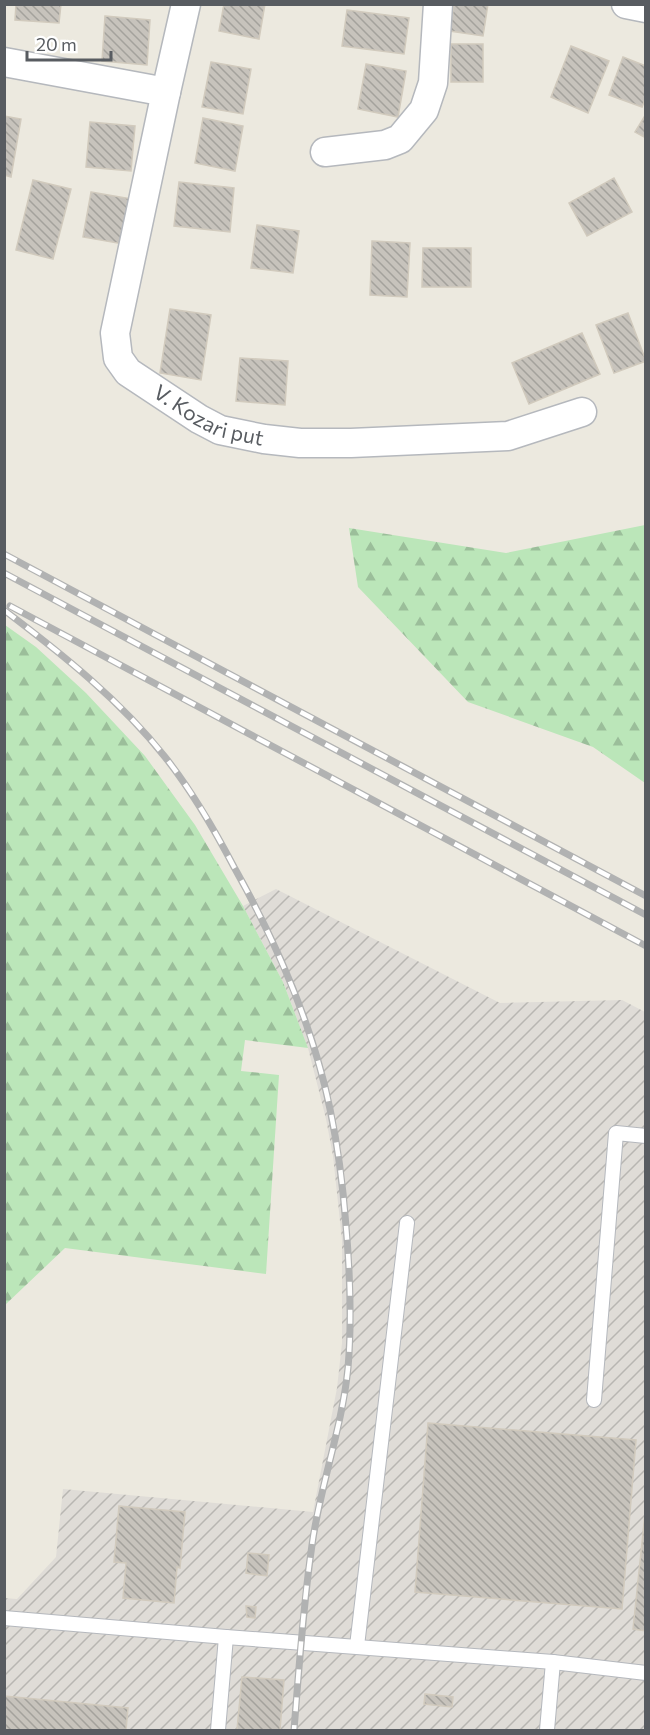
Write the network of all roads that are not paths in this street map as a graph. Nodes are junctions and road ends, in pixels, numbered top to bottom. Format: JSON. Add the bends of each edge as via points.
{"nodes":[{"id":1,"x":186,"y":4,"type":"edge"},
{"id":2,"x":438,"y":4,"type":"edge"},
{"id":3,"x":626,"y":4,"type":"edge"},
{"id":4,"x":645,"y":9,"type":"edge"},
{"id":5,"x":4,"y":62,"type":"edge"},
{"id":6,"x":166,"y":92,"type":"junction"},
{"id":7,"x":325,"y":152,"type":"dead end"},
{"id":8,"x":582,"y":412,"type":"dead end"},
{"id":9,"x":645,"y":1136,"type":"edge"},
{"id":10,"x":407,"y":1223,"type":"dead end"},
{"id":11,"x":594,"y":1400,"type":"dead end"},
{"id":12,"x":4,"y":1618,"type":"edge"},
{"id":13,"x":226,"y":1637,"type":"junction"},
{"id":14,"x":357,"y":1646,"type":"junction"},
{"id":15,"x":552,"y":1662,"type":"junction"},
{"id":16,"x":645,"y":1673,"type":"edge"},
{"id":17,"x":218,"y":1731,"type":"edge"},
{"id":18,"x":547,"y":1731,"type":"edge"}],
"edges":[{"from":1,"to":6,"type":"street","name":"V. Kozari put"},
{"from":2,"to":7,"type":"street","via":[[433,82],[424,110],[400,139],[384,145]]},
{"from":3,"to":4,"type":"street"},
{"from":5,"to":6,"type":"street"},
{"from":6,"to":8,"type":"street","name":"V. Kozari put","via":[[115,333],[118,358],[128,372],[220,430],[264,440],[351,443],[508,436]]},
{"from":9,"to":11,"type":"lane","via":[[616,1133]]},
{"from":10,"to":14,"type":"lane"},
{"from":12,"to":13,"type":"lane"},
{"from":13,"to":14,"type":"lane"},
{"from":13,"to":17,"type":"lane"},
{"from":14,"to":15,"type":"lane"},
{"from":15,"to":16,"type":"lane"},
{"from":15,"to":18,"type":"lane"}]}
